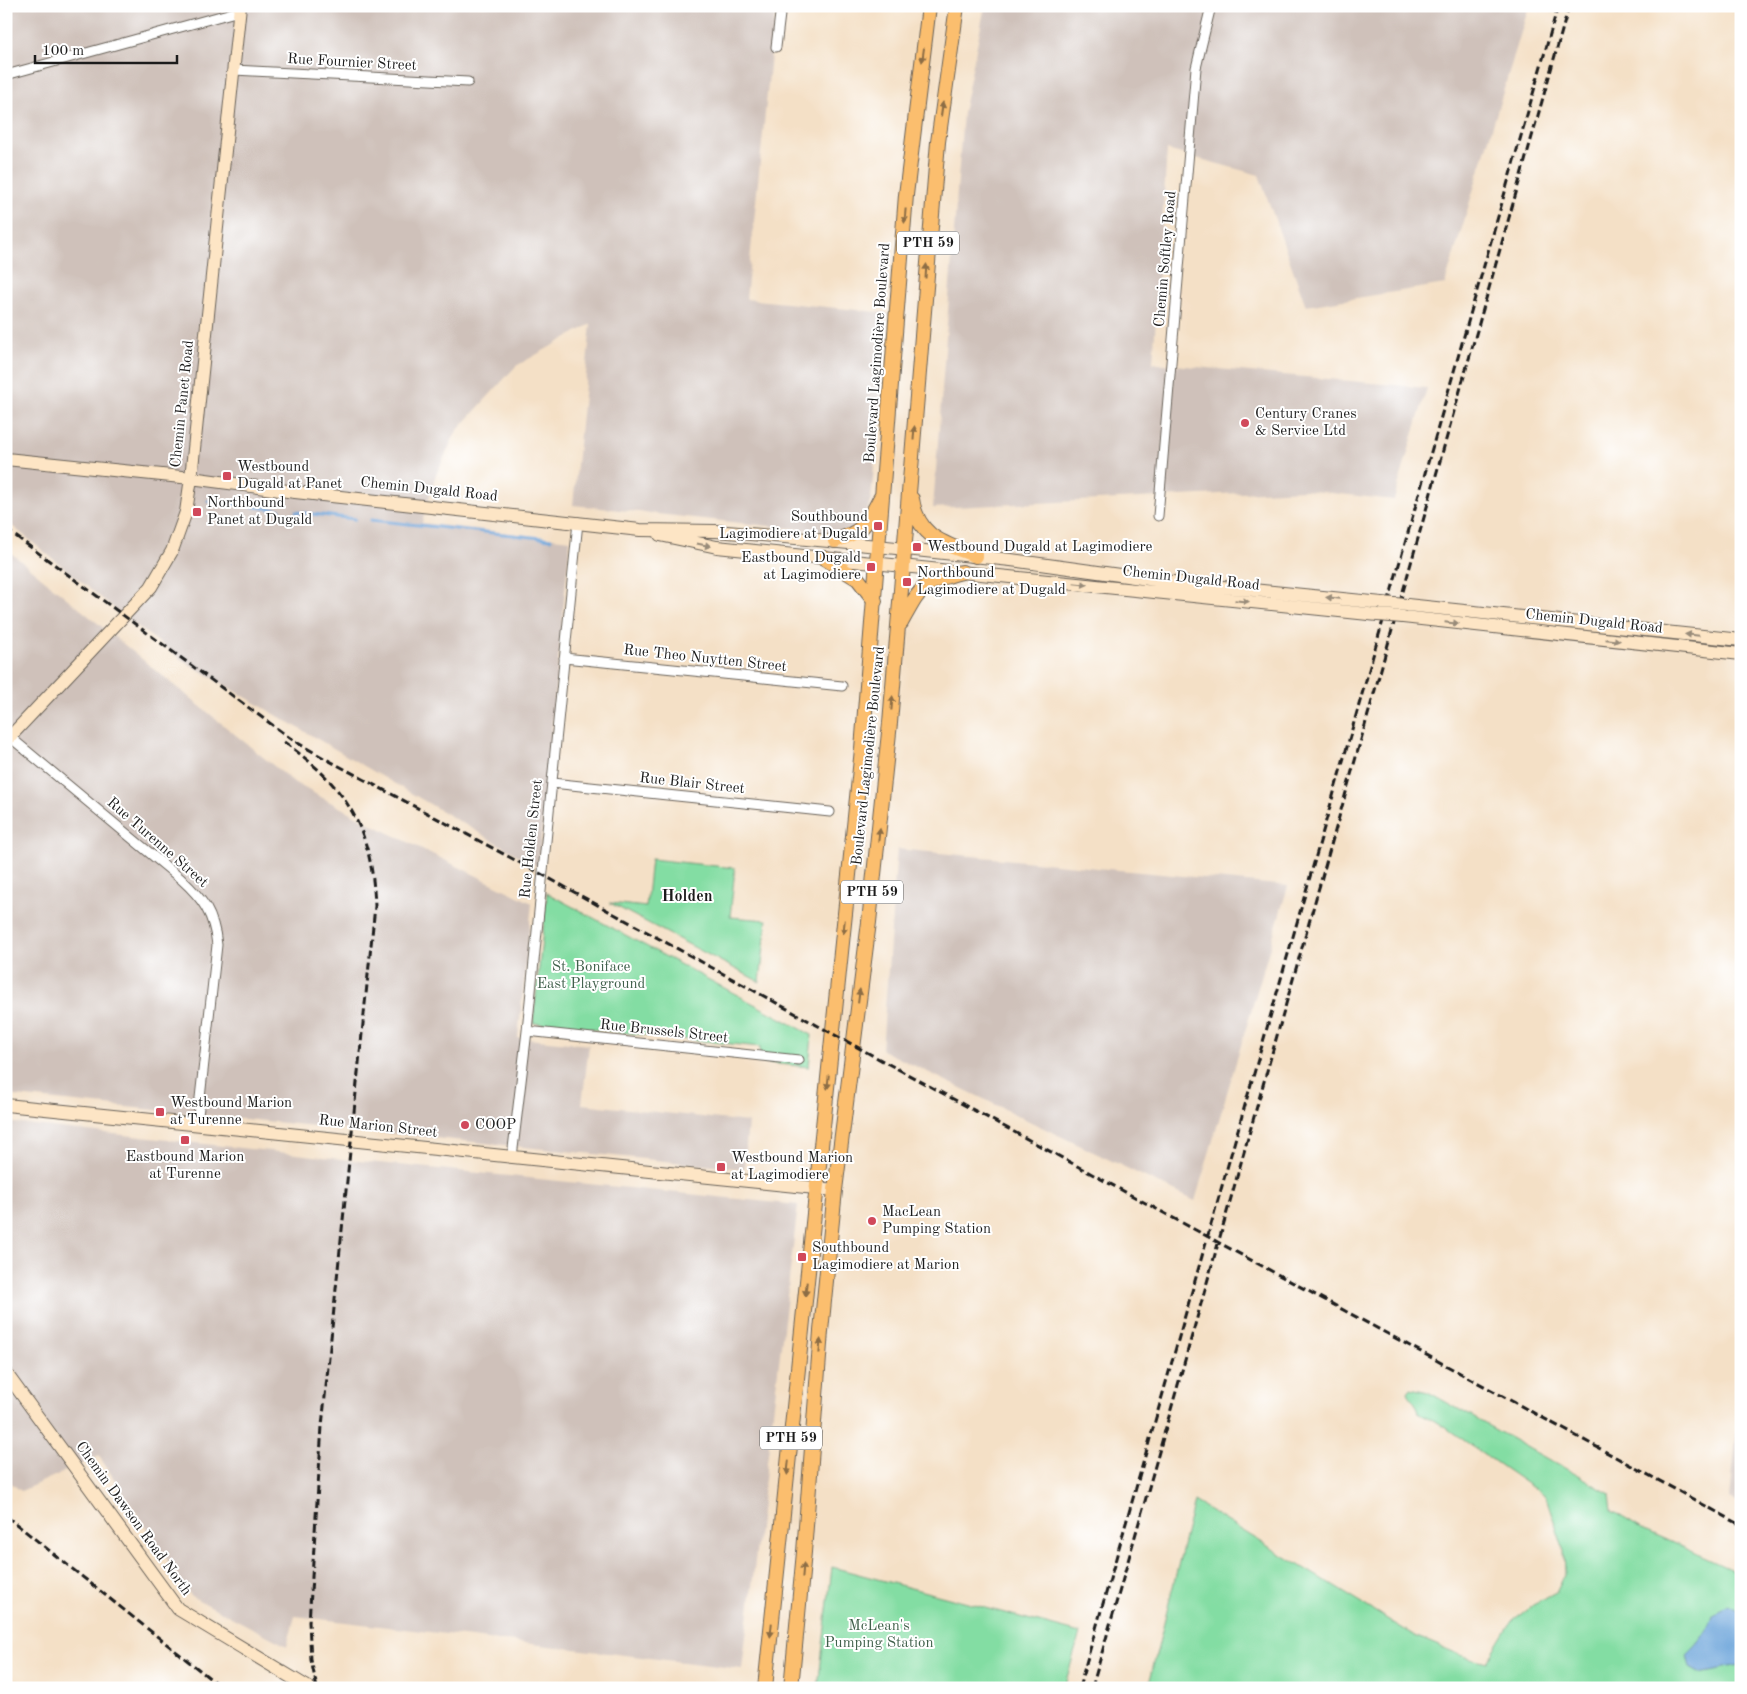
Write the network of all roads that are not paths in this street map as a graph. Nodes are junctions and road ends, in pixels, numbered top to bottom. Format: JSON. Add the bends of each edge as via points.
{"nodes":[{"id":1,"x":781,"y":6,"type":"edge"},
{"id":2,"x":929,"y":6,"type":"edge"},
{"id":3,"x":957,"y":6,"type":"edge"},
{"id":4,"x":1211,"y":6,"type":"edge"},
{"id":5,"x":240,"y":9,"type":"edge"},
{"id":6,"x":776,"y":47,"type":"dead end"},
{"id":7,"x":234,"y":70,"type":"junction"},
{"id":8,"x":6,"y":75,"type":"edge"},
{"id":9,"x":468,"y":82,"type":"dead end"},
{"id":10,"x":6,"y":459,"type":"edge"},
{"id":11,"x":191,"y":478,"type":"junction"},
{"id":12,"x":910,"y":481,"type":"junction"},
{"id":13,"x":883,"y":492,"type":"junction"},
{"id":14,"x":1158,"y":516,"type":"dead end"},
{"id":15,"x":578,"y":522,"type":"junction"},
{"id":16,"x":640,"y":530,"type":"junction"},
{"id":17,"x":835,"y":541,"type":"junction"},
{"id":18,"x":879,"y":546,"type":"junction"},
{"id":19,"x":904,"y":548,"type":"junction"},
{"id":20,"x":976,"y":556,"type":"junction"},
{"id":21,"x":824,"y":558,"type":"junction"},
{"id":22,"x":878,"y":564,"type":"junction"},
{"id":23,"x":903,"y":566,"type":"junction"},
{"id":24,"x":962,"y":572,"type":"junction"},
{"id":25,"x":875,"y":601,"type":"junction"},
{"id":26,"x":1380,"y":608,"type":"junction"},
{"id":27,"x":1405,"y":611,"type":"junction"},
{"id":28,"x":898,"y":628,"type":"junction"},
{"id":29,"x":1741,"y":640,"type":"edge"},
{"id":30,"x":1741,"y":654,"type":"edge"},
{"id":31,"x":564,"y":658,"type":"junction"},
{"id":32,"x":842,"y":686,"type":"dead end"},
{"id":33,"x":8,"y":739,"type":"edge"},
{"id":34,"x":552,"y":783,"type":"junction"},
{"id":35,"x":830,"y":812,"type":"dead end"},
{"id":36,"x":527,"y":1031,"type":"junction"},
{"id":37,"x":799,"y":1060,"type":"dead end"},
{"id":38,"x":6,"y":1106,"type":"edge"},
{"id":39,"x":197,"y":1125,"type":"junction"},
{"id":40,"x":512,"y":1157,"type":"junction"},
{"id":41,"x":817,"y":1188,"type":"junction"},
{"id":42,"x":835,"y":1190,"type":"junction"},
{"id":43,"x":6,"y":1373,"type":"edge"},
{"id":44,"x":310,"y":1688,"type":"edge"},
{"id":45,"x":765,"y":1688,"type":"edge"},
{"id":46,"x":791,"y":1688,"type":"edge"}],
"edges":[{"from":1,"to":6,"type":"street"},
{"from":2,"to":13,"type":"main road","name":"Boulevard Lagimodière Boulevard","number":"PTH 59","one_way":true,"via":[[907,187]]},
{"from":12,"to":3,"type":"main road","name":"Boulevard Lagimodière Boulevard","number":"PTH 59","one_way":true,"via":[[937,152]]},
{"from":4,"to":14,"type":"street","name":"Chemin Softley Road","via":[[1196,68]]},
{"from":5,"to":7,"type":"main road","name":"Chemin Panet Road"},
{"from":5,"to":8,"type":"street"},
{"from":7,"to":9,"type":"street","name":"Rue Fournier Street"},
{"from":7,"to":11,"type":"main road","name":"Chemin Panet Road"},
{"from":10,"to":11,"type":"main road","name":"Chemin Dugald Road"},
{"from":11,"to":15,"type":"main road","name":"Chemin Dugald Road"},
{"from":11,"to":33,"type":"main road","name":"Chemin Panet Road","via":[[186,512],[172,551],[152,587]]},
{"from":12,"to":19,"type":"main road","name":"Boulevard Lagimodière Boulevard","number":"PTH 59"},
{"from":12,"to":20,"type":"main road","via":[[914,509],[923,529],[942,542]]},
{"from":13,"to":17,"type":"main road","via":[[867,523],[851,536]]},
{"from":13,"to":18,"type":"main road","name":"Boulevard Lagimodière Boulevard","number":"PTH 59"},
{"from":15,"to":16,"type":"main road","name":"Chemin Dugald Road"},
{"from":15,"to":31,"type":"street","name":"Rue Holden Street"},
{"from":16,"to":17,"type":"main road","name":"Chemin Dugald Road","via":[[716,531]]},
{"from":16,"to":21,"type":"main road","name":"Chemin Dugald Road","one_way":true,"via":[[717,547]]},
{"from":17,"to":18,"type":"main road","name":"Chemin Dugald Road"},
{"from":18,"to":19,"type":"main road","name":"Chemin Dugald Road"},
{"from":18,"to":22,"type":"main road","name":"Boulevard Lagimodière Boulevard","number":"PTH 59"},
{"from":19,"to":20,"type":"main road","name":"Chemin Dugald Road"},
{"from":19,"to":23,"type":"main road","name":"Boulevard Lagimodière Boulevard","number":"PTH 59"},
{"from":26,"to":20,"type":"main road","name":"Chemin Dugald Road","one_way":true},
{"from":21,"to":22,"type":"main road","name":"Chemin Dugald Road"},
{"from":21,"to":25,"type":"main road","via":[[858,578]]},
{"from":22,"to":23,"type":"main road","name":"Chemin Dugald Road"},
{"from":22,"to":25,"type":"main road","name":"Boulevard Lagimodière Boulevard","number":"PTH 59"},
{"from":23,"to":24,"type":"main road","name":"Chemin Dugald Road"},
{"from":23,"to":28,"type":"main road","name":"Boulevard Lagimodière Boulevard","number":"PTH 59"},
{"from":24,"to":26,"type":"main road","name":"Chemin Dugald Road","one_way":true},
{"from":24,"to":28,"type":"main road","via":[[928,584],[915,598]]},
{"from":25,"to":41,"type":"main road","name":"Boulevard Lagimodière Boulevard","number":"PTH 59","one_way":true},
{"from":26,"to":27,"type":"main road","name":"Chemin Dugald Road","bridge":true},
{"from":29,"to":27,"type":"main road","name":"Chemin Dugald Road","one_way":true},
{"from":27,"to":30,"type":"main road","name":"Chemin Dugald Road","one_way":true},
{"from":42,"to":28,"type":"main road","name":"Boulevard Lagimodière Boulevard","number":"PTH 59","one_way":true,"via":[[869,922]]},
{"from":31,"to":32,"type":"street","name":"Rue Theo Nuytten Street"},
{"from":31,"to":34,"type":"street","name":"Rue Holden Street"},
{"from":33,"to":39,"type":"street","name":"Rue Turenne Street","via":[[181,879],[208,909],[217,945]]},
{"from":34,"to":35,"type":"street","name":"Rue Blair Street"},
{"from":34,"to":36,"type":"street","name":"Rue Holden Street"},
{"from":36,"to":37,"type":"street","name":"Rue Brussels Street"},
{"from":36,"to":40,"type":"street","name":"Rue Holden Street"},
{"from":38,"to":39,"type":"main road","name":"Rue Marion Street"},
{"from":39,"to":40,"type":"main road","name":"Rue Marion Street"},
{"from":40,"to":41,"type":"main road","name":"Rue Marion Street"},
{"from":41,"to":42,"type":"main road","name":"Rue Marion Street"},
{"from":41,"to":45,"type":"main road","name":"Boulevard Lagimodière Boulevard","number":"PTH 59","one_way":true},
{"from":46,"to":42,"type":"main road","name":"Boulevard Lagimodière Boulevard","number":"PTH 59","one_way":true},
{"from":43,"to":44,"type":"main road","name":"Chemin Dawson Road North","via":[[178,1608]]}]}
